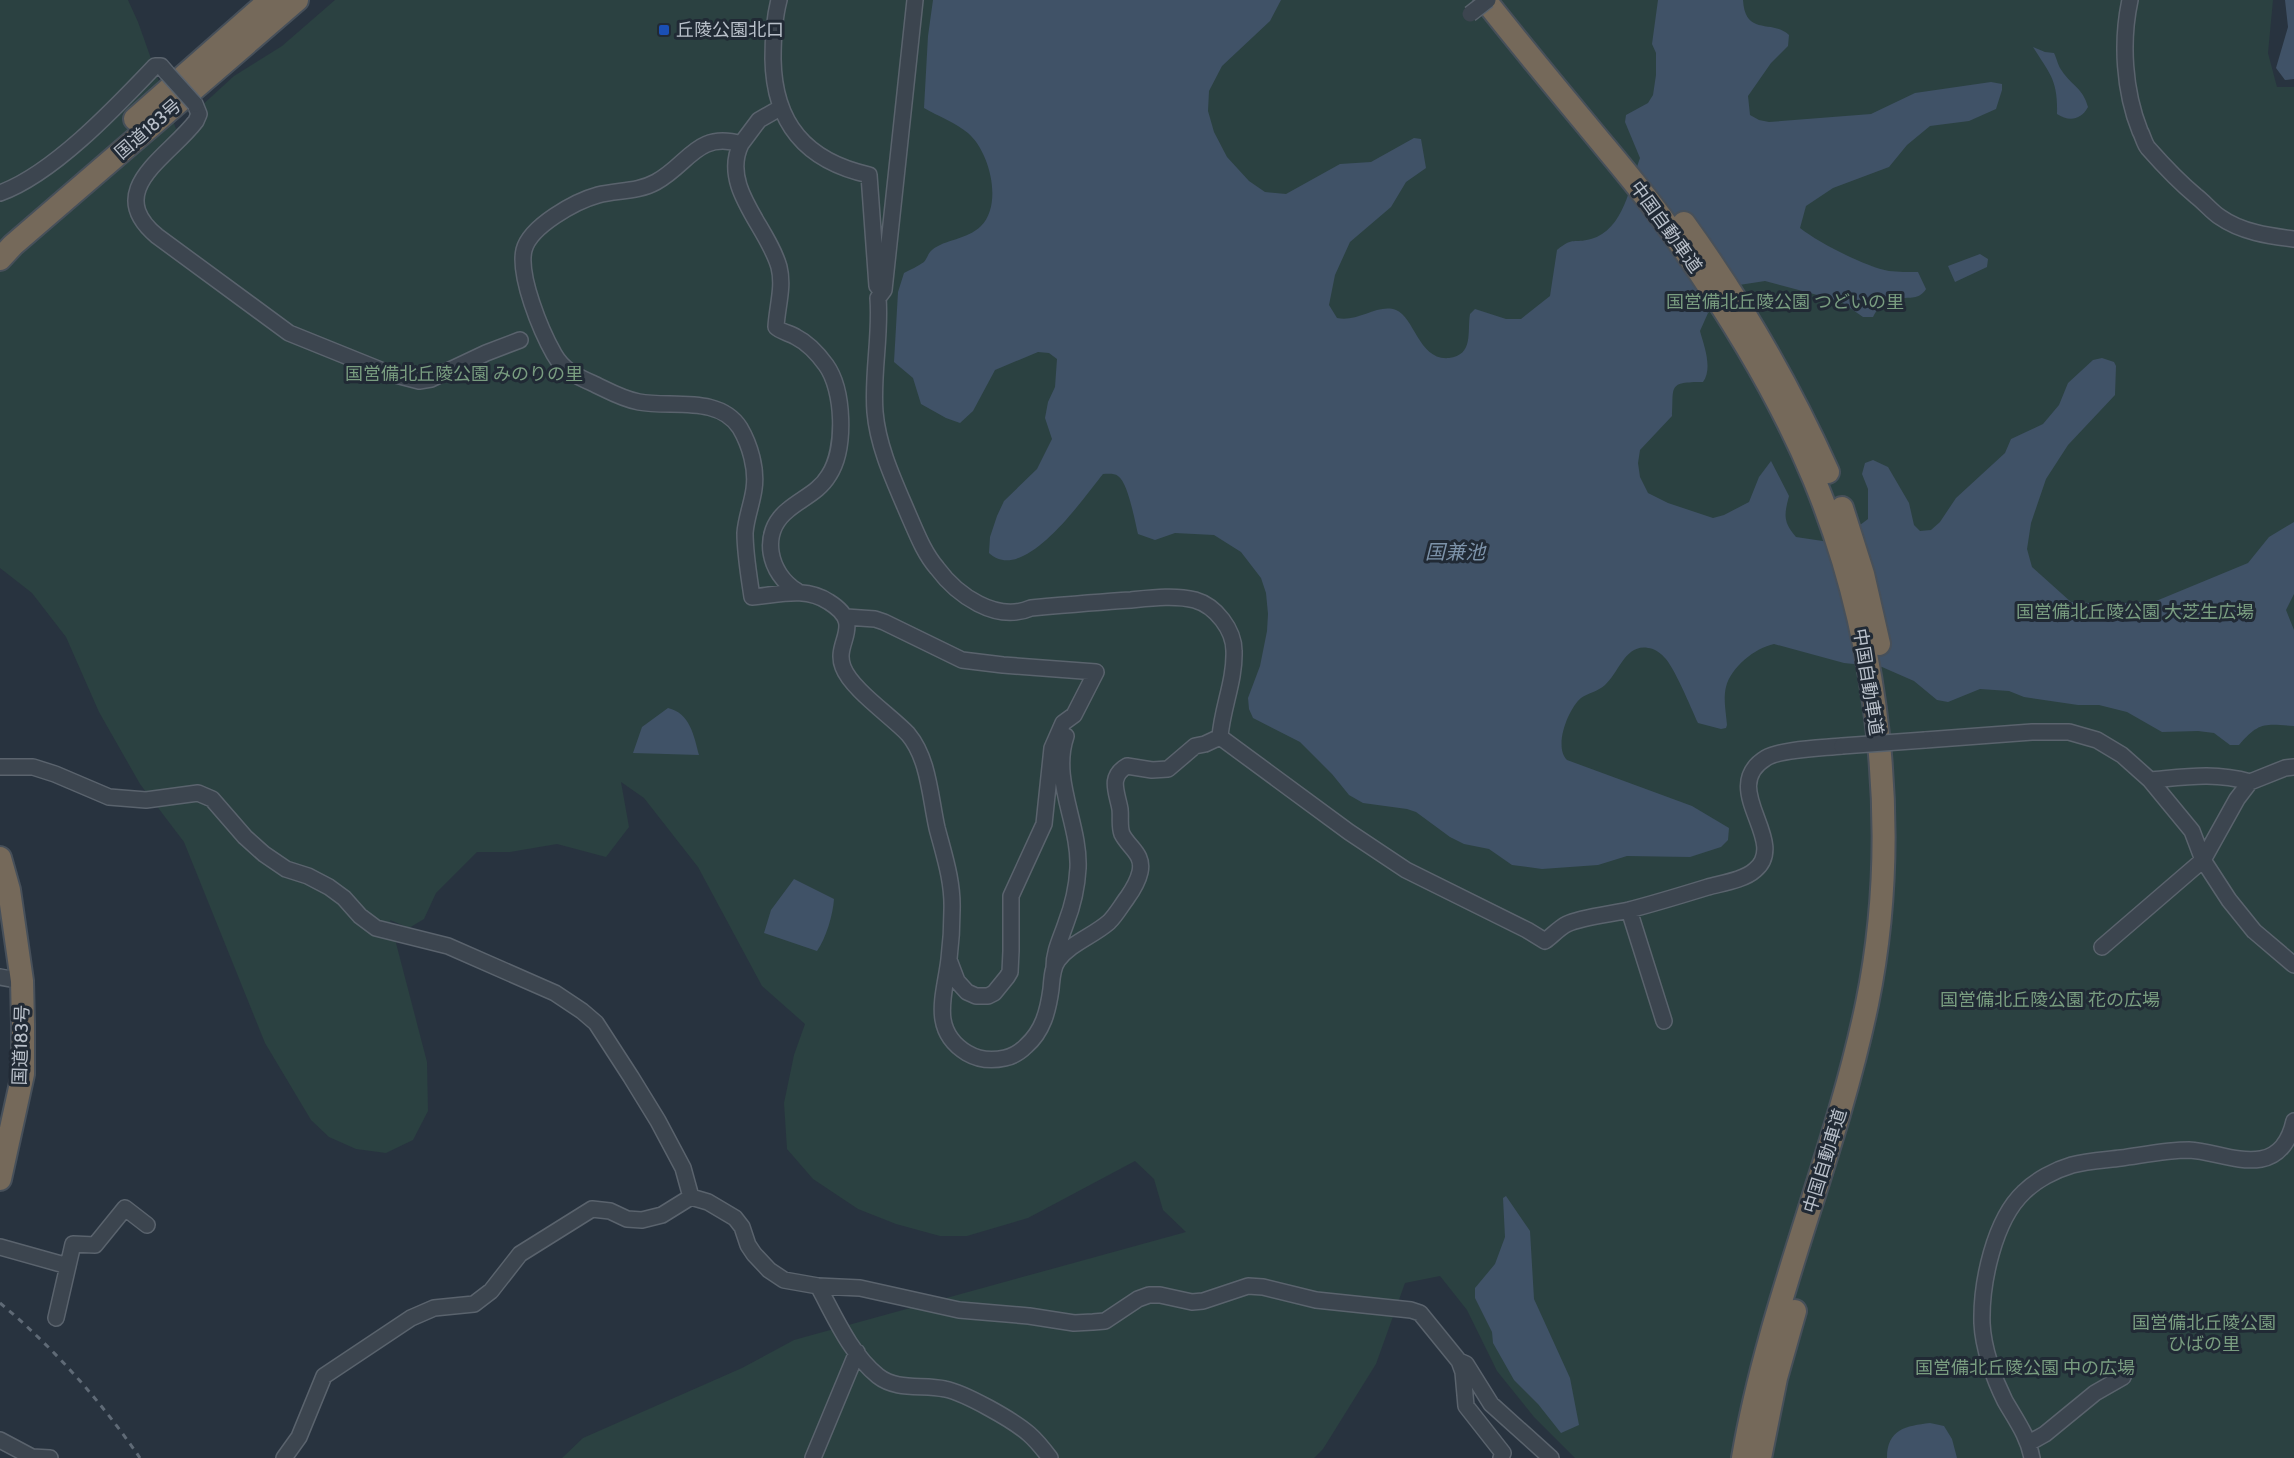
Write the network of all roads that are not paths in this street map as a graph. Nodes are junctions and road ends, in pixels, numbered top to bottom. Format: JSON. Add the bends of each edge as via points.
{"nodes":[{"id":1,"x":779,"y":0,"type":"edge"},
{"id":2,"x":915,"y":0,"type":"edge"},
{"id":3,"x":1504,"y":0,"type":"edge"},
{"id":4,"x":2130,"y":0,"type":"edge"},
{"id":5,"x":281,"y":3,"type":"edge"},
{"id":6,"x":1481,"y":5,"type":"edge"},
{"id":7,"x":780,"y":108,"type":"junction"},
{"id":8,"x":741,"y":144,"type":"junction"},
{"id":9,"x":1634,"y":171,"type":"junction"},
{"id":10,"x":0,"y":193,"type":"edge"},
{"id":11,"x":2294,"y":239,"type":"edge"},
{"id":12,"x":0,"y":240,"type":"edge"},
{"id":13,"x":0,"y":259,"type":"edge"},
{"id":14,"x":878,"y":298,"type":"junction"},
{"id":15,"x":520,"y":340,"type":"dead end"},
{"id":16,"x":797,"y":591,"type":"junction"},
{"id":17,"x":846,"y":617,"type":"junction"},
{"id":18,"x":1879,"y":683,"type":"junction"},
{"id":19,"x":1074,"y":715,"type":"junction"},
{"id":20,"x":1220,"y":737,"type":"junction"},
{"id":21,"x":0,"y":767,"type":"edge"},
{"id":22,"x":2294,"y":767,"type":"edge"},
{"id":23,"x":2150,"y":780,"type":"junction"},
{"id":24,"x":2250,"y":782,"type":"junction"},
{"id":25,"x":0,"y":858,"type":"edge"},
{"id":26,"x":2203,"y":860,"type":"junction"},
{"id":27,"x":0,"y":904,"type":"edge"},
{"id":28,"x":1629,"y":910,"type":"junction"},
{"id":29,"x":2102,"y":947,"type":"dead end"},
{"id":30,"x":950,"y":960,"type":"junction"},
{"id":31,"x":2294,"y":965,"type":"edge"},
{"id":32,"x":1054,"y":967,"type":"junction"},
{"id":33,"x":11,"y":979,"type":"edge"},
{"id":34,"x":1664,"y":1021,"type":"dead end"},
{"id":35,"x":2293,"y":1126,"type":"edge"},
{"id":36,"x":0,"y":1179,"type":"edge"},
{"id":37,"x":692,"y":1197,"type":"junction"},
{"id":38,"x":147,"y":1225,"type":"dead end"},
{"id":39,"x":0,"y":1247,"type":"edge"},
{"id":40,"x":68,"y":1266,"type":"junction"},
{"id":41,"x":818,"y":1286,"type":"junction"},
{"id":42,"x":56,"y":1318,"type":"dead end"},
{"id":43,"x":857,"y":1352,"type":"junction"},
{"id":44,"x":1459,"y":1361,"type":"junction"},
{"id":45,"x":2123,"y":1377,"type":"dead end"},
{"id":46,"x":0,"y":1440,"type":"edge"},
{"id":47,"x":2030,"y":1450,"type":"edge"},
{"id":48,"x":50,"y":1458,"type":"edge"},
{"id":49,"x":284,"y":1458,"type":"edge"},
{"id":50,"x":813,"y":1458,"type":"edge"},
{"id":51,"x":1050,"y":1458,"type":"edge"},
{"id":52,"x":1501,"y":1458,"type":"edge"},
{"id":53,"x":1551,"y":1458,"type":"edge"},
{"id":54,"x":1743,"y":1458,"type":"edge"},
{"id":55,"x":1760,"y":1458,"type":"edge"}],
"edges":[{"from":1,"to":7,"type":"street","via":[[773,54]]},
{"from":2,"to":14,"type":"street","via":[[884,290]]},
{"from":3,"to":9,"type":"highway","name":"中国自動車道"},
{"from":4,"to":11,"type":"street","via":[[2125,59],[2137,123],[2147,147],[2218,217],[2254,233]]},
{"from":5,"to":12,"type":"highway","name":"国道183号"},
{"from":5,"to":13,"type":"highway","name":"国道183号"},
{"from":6,"to":9,"type":"highway","name":"中国自動車道"},
{"from":7,"to":8,"type":"street","via":[[759,120]]},
{"from":7,"to":14,"type":"street","via":[[813,151],[839,167],[869,175]]},
{"from":8,"to":16,"type":"street","via":[[735,162],[737,180],[781,276],[776,327],[813,350],[831,373],[837,394],[839,450],[834,467],[815,492],[783,515],[772,535],[774,565],[783,581]]},
{"from":8,"to":16,"type":"street","via":[[706,142],[654,183],[584,201],[534,234],[526,244],[523,262],[529,291],[548,340],[559,362],[570,373],[631,400],[716,410],[739,428],[752,458],[755,479],[745,534],[752,597]]},
{"from":9,"to":18,"type":"highway","name":"中国自動車道","via":[[1706,254],[1739,318],[1804,419],[1828,473],[1840,525],[1863,574]]},
{"from":10,"to":15,"type":"street","bridge":true,"via":[[47,167],[155,66],[160,66],[195,104],[199,114],[141,180],[136,197],[139,213],[158,236],[282,328],[388,373],[431,380]]},
{"from":14,"to":20,"type":"street","via":[[875,390],[879,434],[898,491],[923,547],[937,568],[972,602],[1002,611],[1154,598],[1196,600],[1209,606],[1224,622],[1235,650]]},
{"from":16,"to":17,"type":"street","via":[[829,602]]},
{"from":17,"to":19,"type":"street","via":[[884,622],[962,660],[1096,672]]},
{"from":17,"to":30,"type":"street","via":[[841,661],[847,676],[907,733],[924,766],[949,873]]},
{"from":18,"to":54,"type":"highway","name":"中国自動車道","via":[[1880,892],[1868,1000],[1841,1109],[1761,1373]]},
{"from":18,"to":55,"type":"highway","name":"中国自動車道","via":[[1896,780],[1897,827],[1891,945],[1883,1001],[1856,1111],[1779,1368]]},
{"from":19,"to":30,"type":"street","via":[[1063,723],[1052,748],[1044,824],[1011,896],[1010,972],[994,993],[976,996],[957,981]]},
{"from":19,"to":32,"type":"street","via":[[1060,763],[1078,867],[1075,895]]},
{"from":20,"to":28,"type":"street","via":[[1406,870],[1545,941],[1567,924]]},
{"from":20,"to":32,"type":"street","via":[[1196,746],[1168,769],[1127,766],[1118,774],[1114,792],[1121,830],[1139,856],[1139,876],[1109,921],[1078,942]]},
{"from":21,"to":37,"type":"street","via":[[33,767],[109,797],[146,800],[198,793],[213,799],[264,854],[286,869],[329,887],[376,928],[448,946],[555,993],[596,1023],[658,1121]]},
{"from":22,"to":24,"type":"street"},
{"from":23,"to":24,"type":"street","via":[[2204,775]]},
{"from":23,"to":26,"type":"street","via":[[2192,831]]},
{"from":23,"to":28,"type":"street","bridge":true,"via":[[2097,740],[2069,732],[1842,746],[1778,754],[1766,758],[1749,780],[1748,796],[1765,837],[1762,861],[1755,870]]},
{"from":24,"to":26,"type":"street"},
{"from":25,"to":33,"type":"highway","name":"国道183号","via":[[9,890]]},
{"from":26,"to":29,"type":"street"},
{"from":26,"to":31,"type":"street","via":[[2254,931]]},
{"from":27,"to":33,"type":"highway","name":"国道183号"},
{"from":28,"to":34,"type":"street"},
{"from":30,"to":32,"type":"street","via":[[943,998],[944,1027],[962,1050],[990,1060],[1017,1054],[1040,1031]]},
{"from":33,"to":36,"type":"highway","name":"国道183号","via":[[23,1074]]},
{"from":35,"to":47,"type":"street","via":[[2284,1147],[2263,1159],[2185,1150],[2134,1156],[2072,1165],[2024,1192],[2009,1211],[1987,1265],[1982,1325],[2004,1399]]},
{"from":37,"to":41,"type":"street","via":[[735,1218],[754,1254],[777,1276]]},
{"from":37,"to":49,"type":"street","via":[[662,1215],[642,1220],[592,1209],[520,1254],[491,1291],[474,1304],[434,1308],[411,1318],[324,1376],[299,1437]]},
{"from":38,"to":40,"type":"street","via":[[124,1208],[95,1245],[73,1244]]},
{"from":39,"to":40,"type":"street"},
{"from":40,"to":42,"type":"street"},
{"from":41,"to":43,"type":"street"},
{"from":41,"to":44,"type":"street","via":[[852,1287],[959,1310],[1074,1323],[1105,1321],[1149,1295],[1192,1302],[1238,1288],[1263,1287],[1316,1300],[1420,1313]]},
{"from":43,"to":50,"type":"street"},
{"from":43,"to":51,"type":"street","via":[[879,1377],[895,1385],[958,1393],[1013,1423]]},
{"from":44,"to":52,"type":"street","via":[[1466,1406],[1503,1453]]},
{"from":44,"to":53,"type":"street","via":[[1466,1365],[1491,1404]]},
{"from":45,"to":47,"type":"street","via":[[2095,1393]]},
{"from":46,"to":48,"type":"street","via":[[33,1457]]}]}
